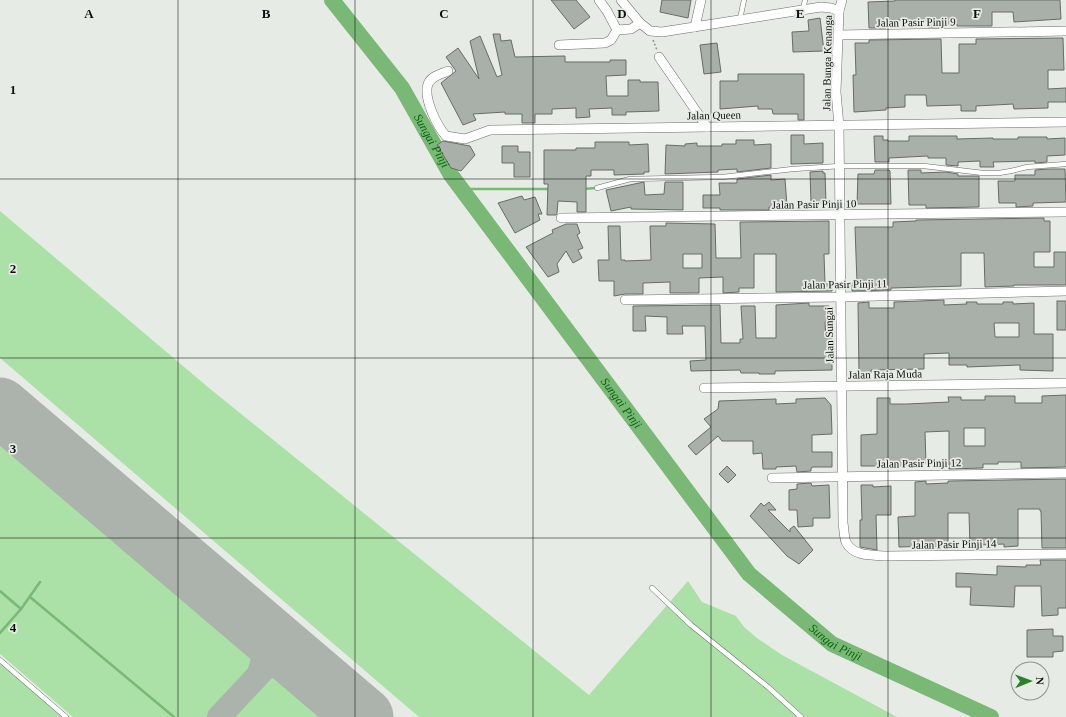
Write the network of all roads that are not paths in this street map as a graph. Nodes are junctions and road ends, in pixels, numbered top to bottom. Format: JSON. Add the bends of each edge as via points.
{"nodes":[{"id":1,"x":599,"y":0,"type":"edge"},
{"id":2,"x":621,"y":0,"type":"edge"},
{"id":3,"x":701,"y":0,"type":"edge"},
{"id":4,"x":744,"y":0,"type":"edge"},
{"id":5,"x":805,"y":0,"type":"edge"},
{"id":6,"x":842,"y":0,"type":"edge"},
{"id":7,"x":803,"y":10,"type":"junction"},
{"id":8,"x":839,"y":11,"type":"junction"},
{"id":9,"x":740,"y":19,"type":"junction"},
{"id":10,"x":640,"y":23,"type":"junction"},
{"id":11,"x":695,"y":27,"type":"junction"},
{"id":12,"x":617,"y":30,"type":"junction"},
{"id":13,"x":1066,"y":31,"type":"edge"},
{"id":14,"x":838,"y":35,"type":"junction"},
{"id":15,"x":559,"y":45,"type":"dead end"},
{"id":16,"x":659,"y":57,"type":"road end"},
{"id":17,"x":448,"y":71,"type":"dead end"},
{"id":18,"x":1066,"y":122,"type":"edge"},
{"id":19,"x":839,"y":126,"type":"junction"},
{"id":20,"x":707,"y":127,"type":"junction"},
{"id":21,"x":1066,"y":164,"type":"edge"},
{"id":22,"x":840,"y":166,"type":"junction"},
{"id":23,"x":597,"y":188,"type":"dead end"},
{"id":24,"x":1066,"y":212,"type":"edge"},
{"id":25,"x":840,"y":216,"type":"junction"},
{"id":26,"x":561,"y":218,"type":"dead end"},
{"id":27,"x":1066,"y":291,"type":"edge"},
{"id":28,"x":841,"y":297,"type":"junction"},
{"id":29,"x":625,"y":300,"type":"dead end"},
{"id":30,"x":1066,"y":383,"type":"edge"},
{"id":31,"x":842,"y":387,"type":"junction"},
{"id":32,"x":704,"y":388,"type":"dead end"},
{"id":33,"x":1066,"y":473,"type":"edge"},
{"id":34,"x":842,"y":477,"type":"junction"},
{"id":35,"x":772,"y":478,"type":"dead end"},
{"id":36,"x":846,"y":542,"type":"joint"},
{"id":37,"x":1066,"y":554,"type":"edge"},
{"id":38,"x":652,"y":588,"type":"dead end"},
{"id":39,"x":0,"y":660,"type":"edge"},
{"id":40,"x":66,"y":717,"type":"edge"},
{"id":41,"x":801,"y":717,"type":"edge"}],
"edges":[{"from":1,"to":12,"type":"street"},
{"from":2,"to":10,"type":"street"},
{"from":3,"to":11,"type":"street"},
{"from":4,"to":9,"type":"lane"},
{"from":5,"to":7,"type":"lane"},
{"from":6,"to":8,"type":"street","name":"Jalan Bunga Kenanga"},
{"from":7,"to":8,"type":"street","via":[[821,7]]},
{"from":7,"to":9,"type":"street"},
{"from":8,"to":14,"type":"street","name":"Jalan Bunga Kenanga"},
{"from":9,"to":11,"type":"street"},
{"from":10,"to":11,"type":"street","via":[[650,31],[662,32]]},
{"from":10,"to":12,"type":"street","via":[[631,29]]},
{"from":12,"to":15,"type":"street","via":[[611,40],[605,42]]},
{"from":13,"to":14,"type":"street","name":"Jalan Pasir Pinji 9"},
{"from":14,"to":19,"type":"street","name":"Jalan Bunga Kenanga","via":[[836,103]]},
{"from":16,"to":20,"type":"street"},
{"from":17,"to":20,"type":"street","name":"Jalan Queen","via":[[435,76],[428,83],[426,91],[430,107],[446,136],[465,139],[490,130]]},
{"from":18,"to":19,"type":"street","name":"Jalan Queen"},
{"from":19,"to":20,"type":"street","name":"Jalan Queen"},
{"from":19,"to":22,"type":"street","name":"Jalan Sungai"},
{"from":21,"to":22,"type":"lane","via":[[1028,167],[999,173],[924,166]]},
{"from":22,"to":23,"type":"lane","via":[[723,177],[630,179]]},
{"from":22,"to":25,"type":"street","name":"Jalan Sungai"},
{"from":24,"to":25,"type":"street","name":"Jalan Pasir Pinji 10"},
{"from":25,"to":26,"type":"street","name":"Jalan Pasir Pinji 10"},
{"from":25,"to":28,"type":"street","name":"Jalan Sungai"},
{"from":27,"to":28,"type":"street","name":"Jalan Pasir Pinji 11"},
{"from":28,"to":29,"type":"street","name":"Jalan Pasir Pinji 11"},
{"from":28,"to":31,"type":"street","name":"Jalan Sungai"},
{"from":30,"to":31,"type":"street","name":"Jalan Raja Muda"},
{"from":31,"to":32,"type":"street","name":"Jalan Raja Muda"},
{"from":31,"to":34,"type":"street","name":"Jalan Sungai"},
{"from":33,"to":34,"type":"street","name":"Jalan Pasir Pinji 12"},
{"from":34,"to":35,"type":"street","name":"Jalan Pasir Pinji 12"},
{"from":34,"to":36,"type":"street","name":"Jalan Sungai"},
{"from":36,"to":37,"type":"street","name":"Jalan Pasir Pinji 14","via":[[863,554],[887,556]]},
{"from":38,"to":41,"type":"lane","via":[[691,625]]},
{"from":39,"to":40,"type":"lane"}]}
